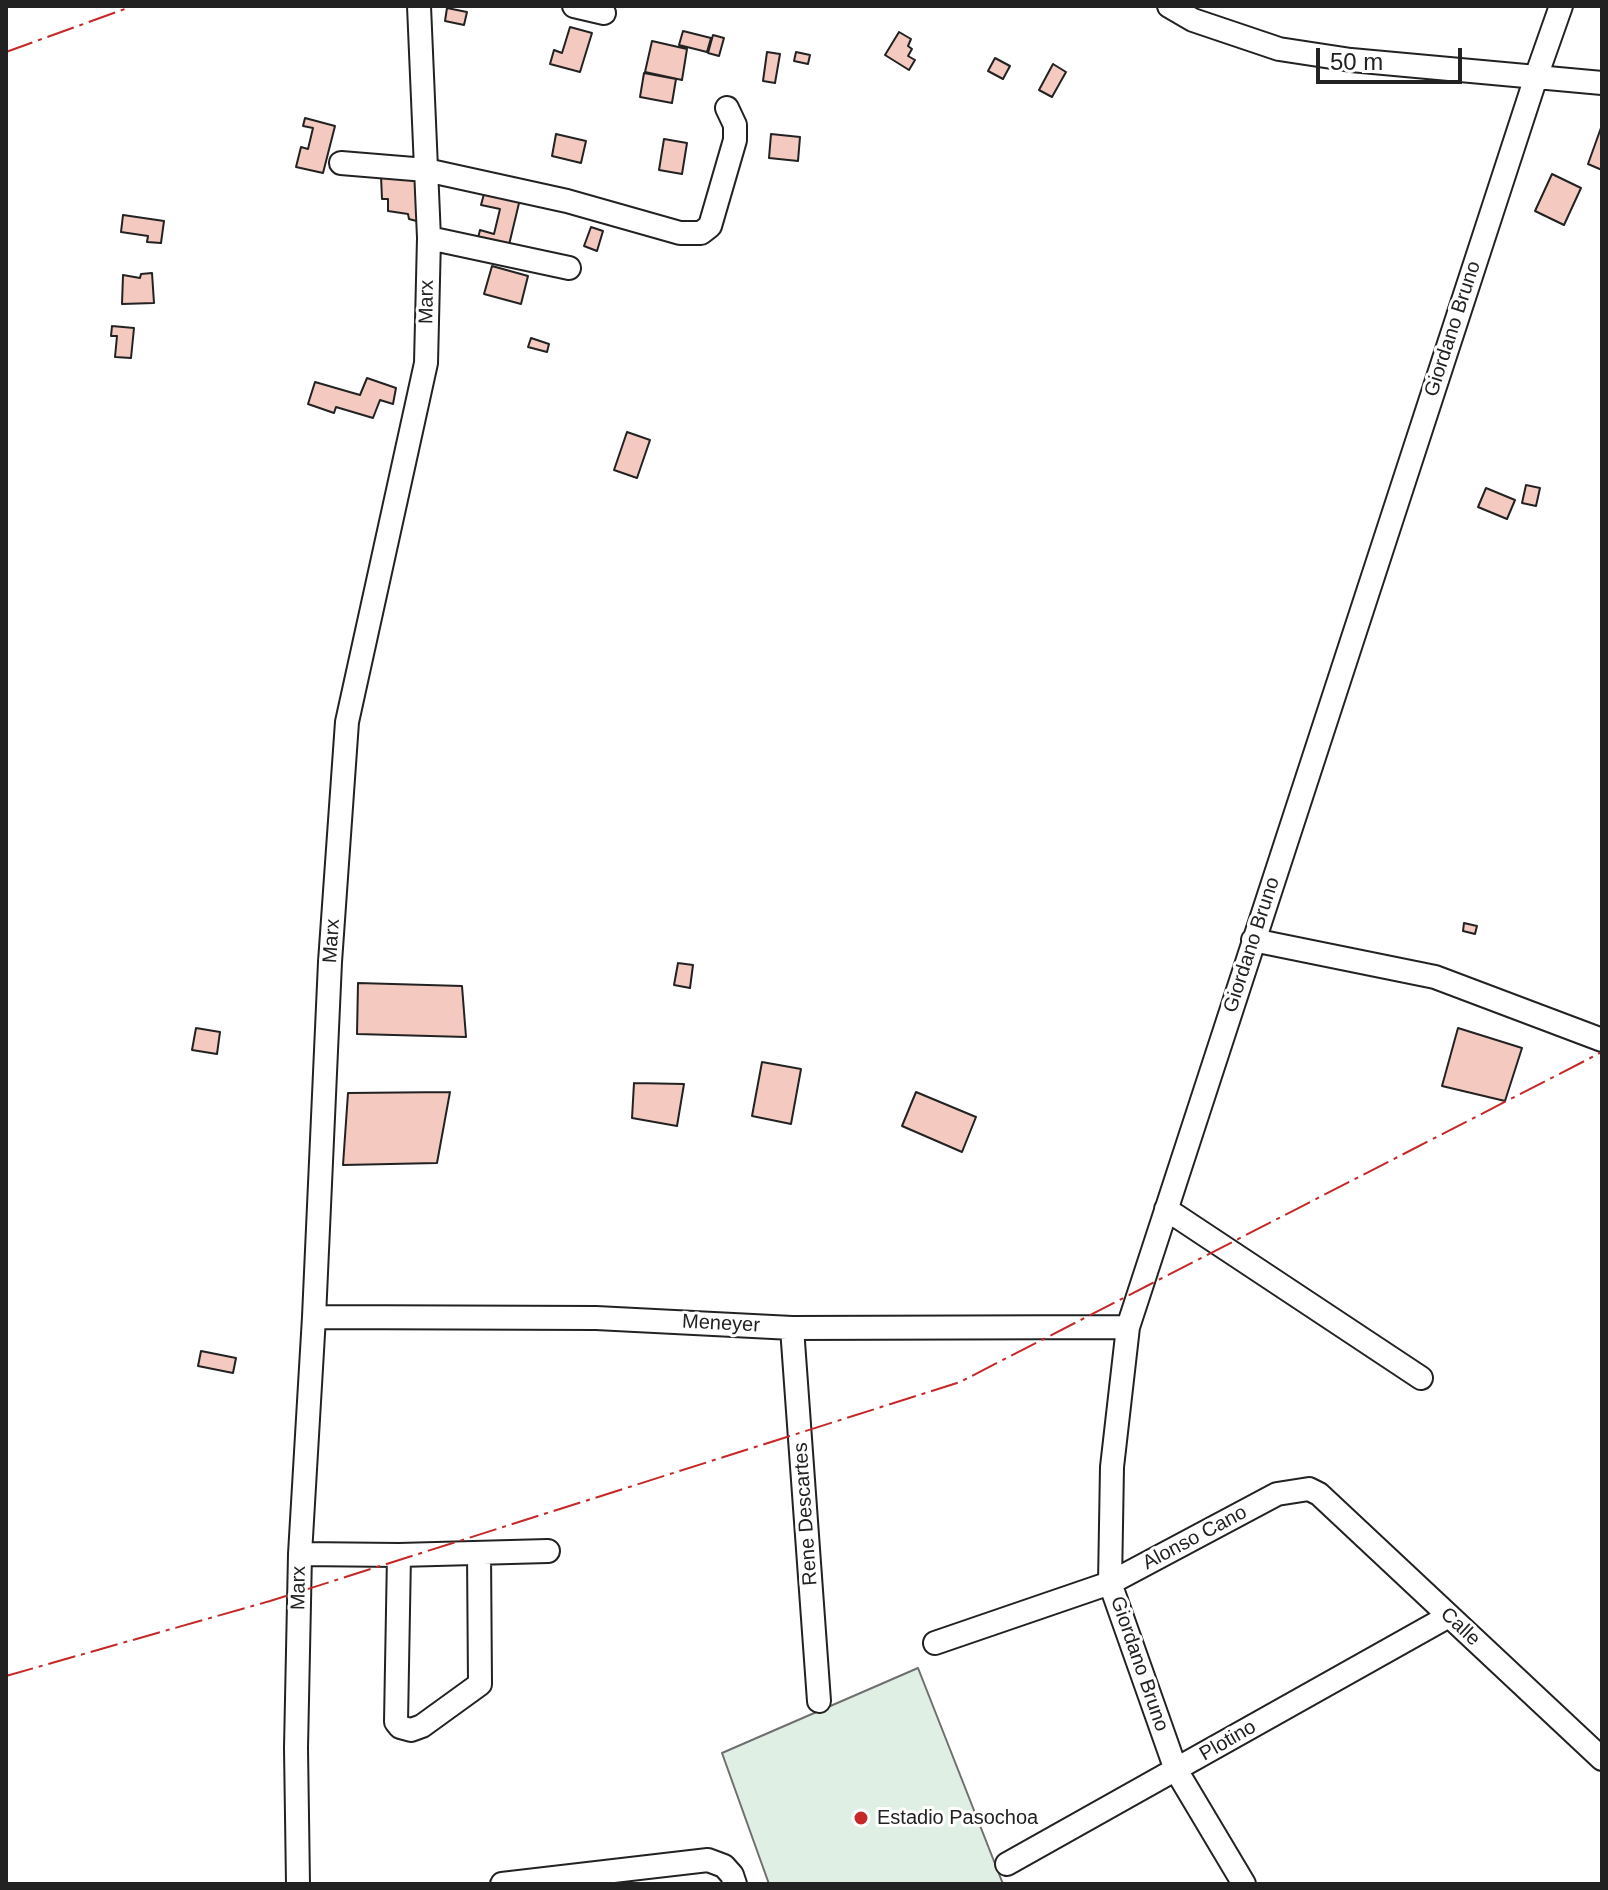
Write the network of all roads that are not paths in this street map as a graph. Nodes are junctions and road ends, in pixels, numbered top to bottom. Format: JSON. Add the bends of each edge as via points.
{"nodes":[{"id":1,"x":419,"y":6,"type":"edge"},
{"id":2,"x":574,"y":6,"type":"edge"},
{"id":3,"x":1169,"y":6,"type":"edge"},
{"id":4,"x":1561,"y":6,"type":"edge"},
{"id":5,"x":604,"y":13,"type":"dead end"},
{"id":6,"x":1194,"y":13,"type":"edge"},
{"id":7,"x":1536,"y":77,"type":"junction"},
{"id":8,"x":1602,"y":83,"type":"edge"},
{"id":9,"x":727,"y":108,"type":"dead end"},
{"id":10,"x":341,"y":163,"type":"dead end"},
{"id":11,"x":426,"y":170,"type":"junction"},
{"id":12,"x":429,"y":238,"type":"junction"},
{"id":13,"x":569,"y":268,"type":"dead end"},
{"id":14,"x":1253,"y":940,"type":"junction"},
{"id":15,"x":1602,"y":1040,"type":"edge"},
{"id":16,"x":1166,"y":1209,"type":"junction"},
{"id":17,"x":314,"y":1317,"type":"junction"},
{"id":18,"x":1128,"y":1327,"type":"junction"},
{"id":19,"x":792,"y":1328,"type":"junction"},
{"id":20,"x":1421,"y":1378,"type":"dead end"},
{"id":21,"x":1319,"y":1494,"type":"joint"},
{"id":22,"x":548,"y":1551,"type":"dead end"},
{"id":23,"x":479,"y":1553,"type":"junction"},
{"id":24,"x":300,"y":1554,"type":"junction"},
{"id":25,"x":399,"y":1555,"type":"junction"},
{"id":26,"x":1110,"y":1583,"type":"junction"},
{"id":27,"x":1449,"y":1616,"type":"junction"},
{"id":28,"x":935,"y":1643,"type":"dead end"},
{"id":29,"x":819,"y":1701,"type":"dead end"},
{"id":30,"x":1602,"y":1759,"type":"edge"},
{"id":31,"x":1176,"y":1770,"type":"junction"},
{"id":32,"x":1007,"y":1864,"type":"dead end"},
{"id":33,"x":733,"y":1880,"type":"edge"},
{"id":34,"x":298,"y":1884,"type":"edge"},
{"id":35,"x":502,"y":1884,"type":"edge"},
{"id":36,"x":1244,"y":1884,"type":"edge"}],
"edges":[{"from":1,"to":11,"type":"street","name":"Marx"},
{"from":2,"to":5,"type":"street"},
{"from":3,"to":6,"type":"street"},
{"from":4,"to":7,"type":"street","name":"Giordano Bruno"},
{"from":6,"to":7,"type":"street","via":[[1279,49]]},
{"from":7,"to":8,"type":"street"},
{"from":7,"to":14,"type":"street","name":"Giordano Bruno"},
{"from":9,"to":11,"type":"street","via":[[735,140],[710,226],[701,233],[680,233]]},
{"from":10,"to":11,"type":"street"},
{"from":11,"to":12,"type":"street","name":"Marx"},
{"from":12,"to":13,"type":"street"},
{"from":12,"to":17,"type":"street","name":"Marx","via":[[426,363],[347,722]]},
{"from":14,"to":15,"type":"street","via":[[1435,977]]},
{"from":14,"to":16,"type":"street","name":"Giordano Bruno"},
{"from":16,"to":18,"type":"street","name":"Giordano Bruno"},
{"from":16,"to":20,"type":"street"},
{"from":17,"to":19,"type":"street","name":"Meneyer","via":[[596,1318]]},
{"from":17,"to":24,"type":"street","name":"Marx"},
{"from":18,"to":19,"type":"street","name":"Meneyer"},
{"from":18,"to":26,"type":"street","name":"Giordano Bruno","via":[[1112,1467]]},
{"from":19,"to":29,"type":"street","name":"Rene Descartes"},
{"from":21,"to":26,"type":"street","name":"Alonso Cano","via":[[1309,1489],[1277,1494]]},
{"from":21,"to":27,"type":"street","name":"Calle"},
{"from":22,"to":23,"type":"street"},
{"from":23,"to":25,"type":"street"},
{"from":23,"to":25,"type":"street","via":[[480,1684],[411,1730],[396,1722]]},
{"from":24,"to":25,"type":"street"},
{"from":24,"to":34,"type":"street","name":"Marx"},
{"from":26,"to":28,"type":"street","name":"Alonso Cano"},
{"from":26,"to":31,"type":"street","name":"Giordano Bruno"},
{"from":27,"to":30,"type":"street","name":"Calle"},
{"from":27,"to":31,"type":"street","name":"Plotino"},
{"from":31,"to":32,"type":"street","name":"Plotino"},
{"from":31,"to":36,"type":"street","name":"Giordano Bruno"},
{"from":33,"to":35,"type":"street","via":[[724,1866],[708,1860]]}]}
